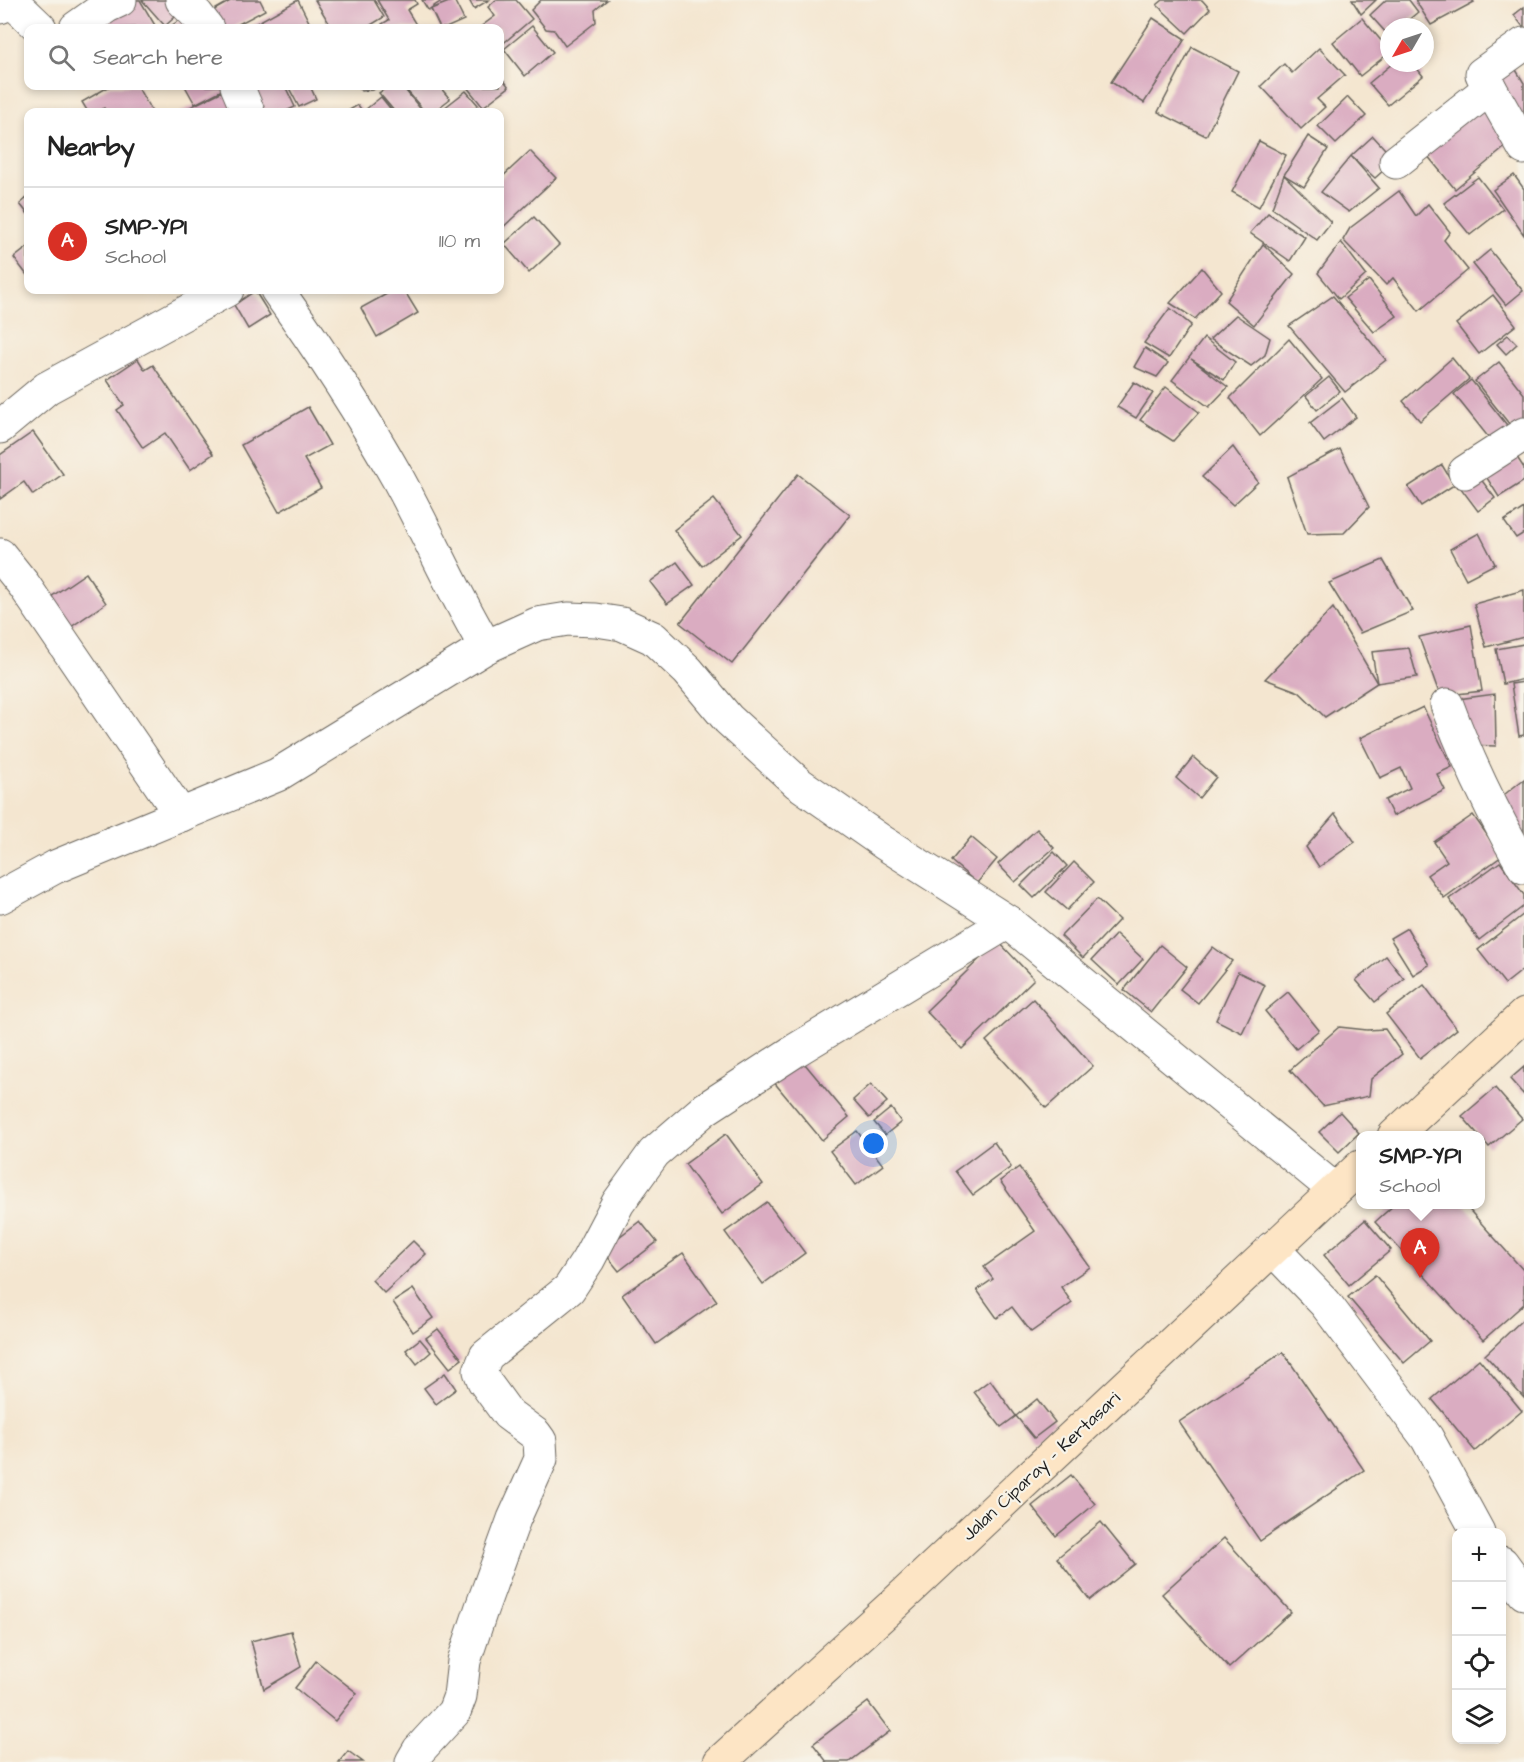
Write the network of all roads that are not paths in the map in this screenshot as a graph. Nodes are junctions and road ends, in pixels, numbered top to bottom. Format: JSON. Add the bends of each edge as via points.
{"nodes":[{"id":1,"x":120,"y":0,"type":"edge"},
{"id":2,"x":183,"y":0,"type":"edge"},
{"id":3,"x":0,"y":7,"type":"edge"},
{"id":4,"x":36,"y":24,"type":"edge"},
{"id":5,"x":82,"y":24,"type":"edge"},
{"id":6,"x":204,"y":24,"type":"edge"},
{"id":7,"x":1524,"y":44,"type":"edge"},
{"id":8,"x":1490,"y":88,"type":"junction"},
{"id":9,"x":239,"y":90,"type":"edge"},
{"id":10,"x":246,"y":108,"type":"edge"},
{"id":11,"x":1524,"y":148,"type":"edge"},
{"id":12,"x":1396,"y":162,"type":"dead end"},
{"id":13,"x":219,"y":294,"type":"edge"},
{"id":14,"x":280,"y":294,"type":"edge"},
{"id":15,"x":0,"y":427,"type":"edge"},
{"id":16,"x":1524,"y":434,"type":"edge"},
{"id":17,"x":1465,"y":472,"type":"dead end"},
{"id":18,"x":0,"y":555,"type":"edge"},
{"id":19,"x":486,"y":647,"type":"junction"},
{"id":20,"x":1447,"y":705,"type":"dead end"},
{"id":21,"x":181,"y":815,"type":"junction"},
{"id":22,"x":1524,"y":867,"type":"edge"},
{"id":23,"x":0,"y":897,"type":"edge"},
{"id":24,"x":1008,"y":922,"type":"junction"},
{"id":25,"x":1524,"y":1015,"type":"edge"},
{"id":26,"x":1399,"y":1131,"type":"edge"},
{"id":27,"x":1356,"y":1171,"type":"edge"},
{"id":28,"x":1335,"y":1190,"type":"junction"},
{"id":29,"x":1272,"y":1248,"type":"junction"},
{"id":30,"x":1475,"y":1528,"type":"edge"},
{"id":31,"x":1506,"y":1568,"type":"edge"},
{"id":32,"x":1524,"y":1593,"type":"edge"},
{"id":33,"x":412,"y":1762,"type":"edge"},
{"id":34,"x":720,"y":1762,"type":"edge"}],
"edges":[{"from":1,"to":5,"type":"street"},
{"from":2,"to":6,"type":"street"},
{"from":3,"to":4,"type":"street","via":[[15,4]]},
{"from":7,"to":8,"type":"street","via":[[1482,74]]},
{"from":8,"to":11,"type":"street"},
{"from":8,"to":12,"type":"street"},
{"from":9,"to":10,"type":"street"},
{"from":13,"to":15,"type":"street","via":[[47,388]]},
{"from":14,"to":19,"type":"street","via":[[315,343],[397,477]]},
{"from":16,"to":17,"type":"street"},
{"from":18,"to":21,"type":"street"},
{"from":19,"to":21,"type":"street","via":[[277,775]]},
{"from":19,"to":24,"type":"street","via":[[537,624],[568,619],[622,624],[652,638],[688,670],[728,718],[798,783]]},
{"from":20,"to":22,"type":"street","via":[[1494,815]]},
{"from":21,"to":23,"type":"street","via":[[55,867]]},
{"from":24,"to":28,"type":"street"},
{"from":24,"to":33,"type":"street","via":[[796,1050],[697,1116],[654,1153],[618,1203],[569,1289],[486,1356],[480,1371],[490,1393],[508,1414],[535,1434],[540,1441],[541,1459],[514,1519],[464,1661],[454,1712]]},
{"from":25,"to":26,"type":"main road"},
{"from":27,"to":28,"type":"main road","name":"Jalan Ciparay - Kertasari"},
{"from":28,"to":29,"type":"main road","name":"Jalan Ciparay - Kertasari"},
{"from":29,"to":30,"type":"street","via":[[1325,1304],[1427,1438]]},
{"from":29,"to":34,"type":"main road","name":"Jalan Ciparay - Kertasari","via":[[892,1606]]},
{"from":31,"to":32,"type":"street"}]}
